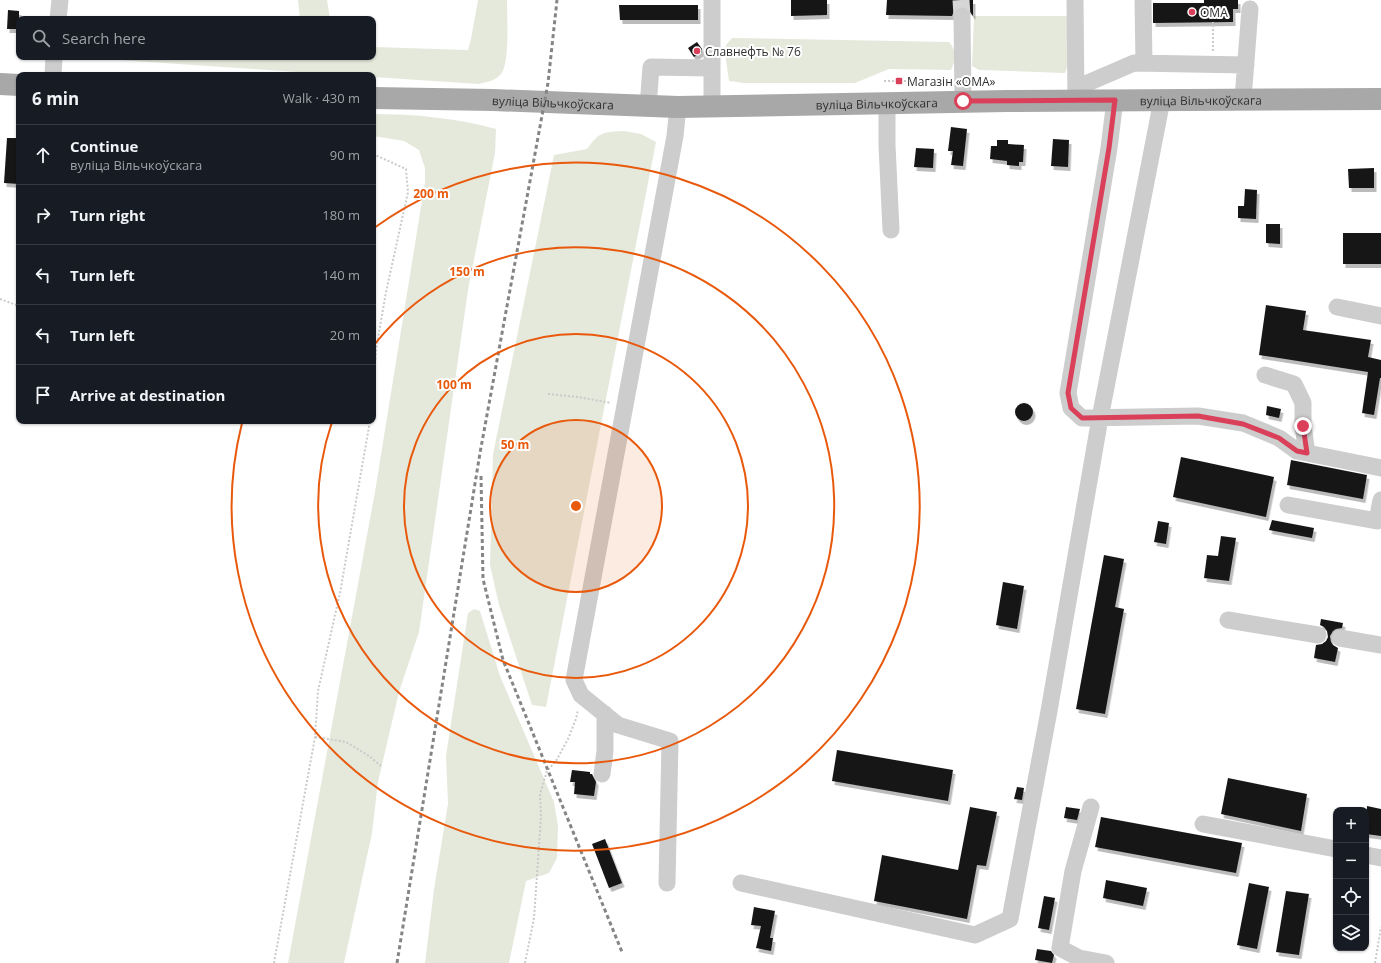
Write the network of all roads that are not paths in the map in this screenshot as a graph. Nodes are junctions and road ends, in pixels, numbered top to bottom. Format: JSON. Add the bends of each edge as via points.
{"nodes":[{"id":1,"x":60,"y":0,"type":"edge"},
{"id":2,"x":712,"y":0,"type":"edge"},
{"id":3,"x":1075,"y":0,"type":"edge"},
{"id":4,"x":1143,"y":0,"type":"edge"},
{"id":5,"x":1251,"y":4,"type":"edge"},
{"id":6,"x":58,"y":16,"type":"edge"},
{"id":7,"x":962,"y":16,"type":"tunnel mouth"},
{"id":8,"x":54,"y":60,"type":"edge"},
{"id":9,"x":1144,"y":63,"type":"junction"},
{"id":10,"x":1246,"y":65,"type":"junction"},
{"id":11,"x":712,"y":68,"type":"junction"},
{"id":12,"x":52,"y":72,"type":"edge"},
{"id":13,"x":0,"y":84,"type":"edge"},
{"id":14,"x":16,"y":85,"type":"edge"},
{"id":15,"x":1076,"y":94,"type":"junction"},
{"id":16,"x":376,"y":98,"type":"edge"},
{"id":17,"x":1242,"y":99,"type":"junction"},
{"id":18,"x":1381,"y":99,"type":"edge"},
{"id":19,"x":1115,"y":100,"type":"junction"},
{"id":20,"x":1162,"y":100,"type":"junction"},
{"id":21,"x":963,"y":101,"type":"junction"},
{"id":22,"x":887,"y":103,"type":"junction"},
{"id":23,"x":648,"y":107,"type":"junction"},
{"id":24,"x":678,"y":107,"type":"junction"},
{"id":25,"x":712,"y":107,"type":"junction"},
{"id":26,"x":891,"y":230,"type":"dead end"},
{"id":27,"x":1337,"y":307,"type":"dead end"},
{"id":28,"x":1381,"y":316,"type":"edge"},
{"id":29,"x":1265,"y":375,"type":"dead end"},
{"id":30,"x":1100,"y":418,"type":"junction"},
{"id":31,"x":1307,"y":453,"type":"junction"},
{"id":32,"x":1381,"y":468,"type":"edge"},
{"id":33,"x":1381,"y":500,"type":"edge"},
{"id":34,"x":1288,"y":505,"type":"dead end"},
{"id":35,"x":1228,"y":620,"type":"dead end"},
{"id":36,"x":1318,"y":635,"type":"dead end"},
{"id":37,"x":1340,"y":638,"type":"dead end"},
{"id":38,"x":1381,"y":645,"type":"edge"},
{"id":39,"x":605,"y":714,"type":"junction"},
{"id":40,"x":602,"y":774,"type":"dead end"},
{"id":41,"x":1091,"y":807,"type":"dead end"},
{"id":42,"x":1203,"y":824,"type":"dead end"},
{"id":43,"x":1333,"y":848,"type":"edge"},
{"id":44,"x":1369,"y":856,"type":"edge"},
{"id":45,"x":1381,"y":858,"type":"edge"},
{"id":46,"x":666,"y":883,"type":"dead end"},
{"id":47,"x":741,"y":883,"type":"dead end"},
{"id":48,"x":1106,"y":963,"type":"edge"}],
"edges":[{"from":1,"to":6,"type":"street"},
{"from":2,"to":11,"type":"street"},
{"from":3,"to":15,"type":"street"},
{"from":4,"to":9,"type":"street"},
{"from":5,"to":10,"type":"street"},
{"from":7,"to":21,"type":"street"},
{"from":8,"to":12,"type":"street"},
{"from":9,"to":10,"type":"street"},
{"from":9,"to":15,"type":"street","via":[[1134,63]]},
{"from":10,"to":17,"type":"street"},
{"from":11,"to":23,"type":"street","via":[[652,67]]},
{"from":11,"to":25,"type":"street"},
{"from":13,"to":14,"type":"main road"},
{"from":15,"to":19,"type":"main road","name":"вуліца Вільчкоўскага"},
{"from":15,"to":21,"type":"main road","name":"вуліца Вільчкоўскага"},
{"from":16,"to":23,"type":"main road","name":"вуліца Вільчкоўскага"},
{"from":17,"to":18,"type":"main road","name":"вуліца Вільчкоўскага"},
{"from":17,"to":20,"type":"main road","name":"вуліца Вільчкоўскага"},
{"from":19,"to":20,"type":"main road","name":"вуліца Вільчкоўскага"},
{"from":19,"to":30,"type":"street","via":[[1068,393],[1071,408],[1082,418]]},
{"from":20,"to":30,"type":"street"},
{"from":21,"to":22,"type":"main road","name":"вуліца Вільчкоўскага"},
{"from":22,"to":25,"type":"main road","name":"вуліца Вільчкоўскага"},
{"from":22,"to":26,"type":"street"},
{"from":23,"to":24,"type":"main road","name":"вуліца Вільчкоўскага"},
{"from":24,"to":25,"type":"main road","name":"вуліца Вільчкоўскага"},
{"from":24,"to":39,"type":"street","via":[[675,136],[574,680],[581,695]]},
{"from":27,"to":28,"type":"street"},
{"from":29,"to":31,"type":"street","via":[[1294,384],[1304,403],[1303,426]]},
{"from":30,"to":31,"type":"street","via":[[1198,416],[1236,422],[1279,438],[1297,451]]},
{"from":30,"to":47,"type":"street","via":[[1010,919],[975,935]]},
{"from":31,"to":32,"type":"street"},
{"from":33,"to":34,"type":"street","via":[[1377,521]]},
{"from":35,"to":36,"type":"street"},
{"from":37,"to":38,"type":"street"},
{"from":39,"to":40,"type":"street"},
{"from":39,"to":46,"type":"street","via":[[618,725],[670,741]]},
{"from":41,"to":48,"type":"street","via":[[1073,871],[1060,948],[1078,958]]},
{"from":42,"to":43,"type":"street"},
{"from":44,"to":45,"type":"street"}]}
